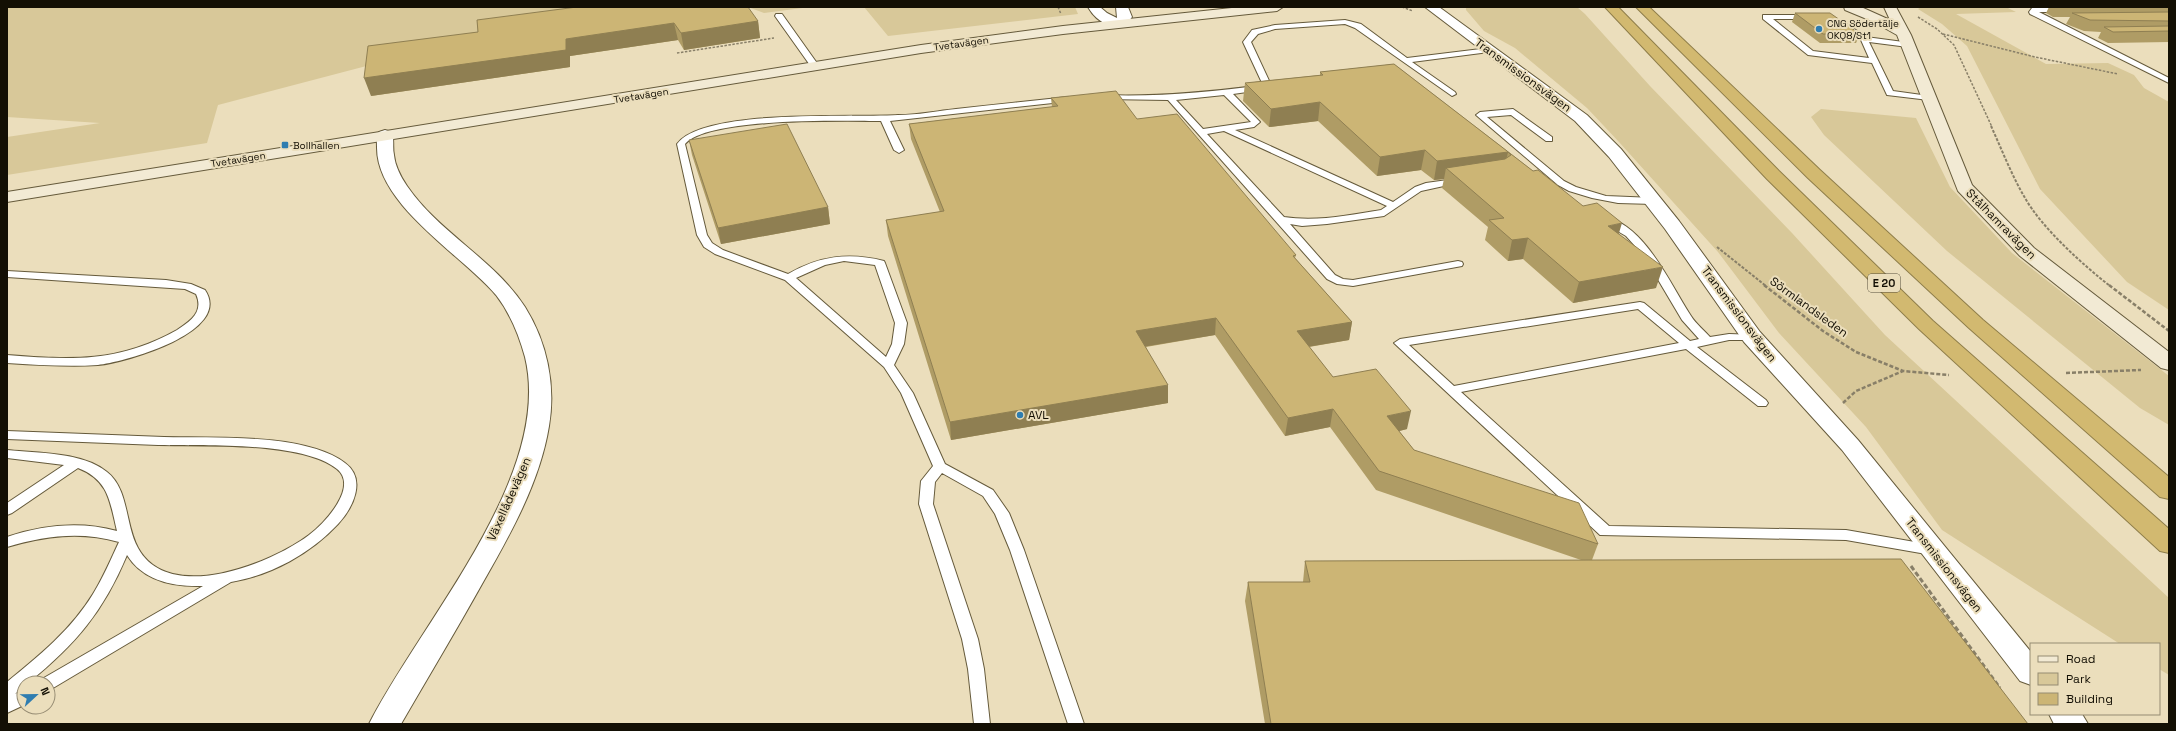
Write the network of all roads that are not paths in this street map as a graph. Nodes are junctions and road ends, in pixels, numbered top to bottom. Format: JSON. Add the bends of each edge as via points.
{"nodes":[{"id":1,"x":1094,"y":7,"type":"edge"},
{"id":2,"x":1122,"y":7,"type":"edge"},
{"id":3,"x":1186,"y":7,"type":"edge"},
{"id":4,"x":1277,"y":7,"type":"edge"},
{"id":5,"x":1431,"y":7,"type":"edge"},
{"id":6,"x":1850,"y":7,"type":"edge"},
{"id":7,"x":1870,"y":7,"type":"edge"},
{"id":8,"x":1890,"y":7,"type":"edge"},
{"id":9,"x":1612,"y":8,"type":"edge"},
{"id":10,"x":1643,"y":8,"type":"edge"},
{"id":11,"x":2074,"y":10,"type":"dead end"},
{"id":12,"x":1231,"y":11,"type":"junction"},
{"id":13,"x":779,"y":16,"type":"dead end"},
{"id":14,"x":1820,"y":17,"type":"edge"},
{"id":15,"x":2071,"y":20,"type":"edge"},
{"id":16,"x":1841,"y":21,"type":"edge"},
{"id":17,"x":2049,"y":21,"type":"junction"},
{"id":18,"x":1120,"y":23,"type":"junction"},
{"id":19,"x":1903,"y":34,"type":"junction"},
{"id":20,"x":2078,"y":35,"type":"junction"},
{"id":21,"x":2101,"y":35,"type":"edge"},
{"id":22,"x":1864,"y":40,"type":"junction"},
{"id":23,"x":1489,"y":50,"type":"junction"},
{"id":24,"x":1406,"y":60,"type":"junction"},
{"id":25,"x":1874,"y":61,"type":"junction"},
{"id":26,"x":815,"y":66,"type":"junction"},
{"id":27,"x":2169,"y":81,"type":"edge"},
{"id":28,"x":1226,"y":92,"type":"junction"},
{"id":29,"x":1452,"y":94,"type":"dead end"},
{"id":30,"x":1093,"y":97,"type":"edge"},
{"id":31,"x":1078,"y":98,"type":"edge"},
{"id":32,"x":1170,"y":98,"type":"junction"},
{"id":33,"x":1929,"y":98,"type":"junction"},
{"id":34,"x":885,"y":119,"type":"junction"},
{"id":35,"x":1226,"y":129,"type":"junction"},
{"id":36,"x":1202,"y":132,"type":"junction"},
{"id":37,"x":385,"y":135,"type":"junction"},
{"id":38,"x":1549,"y":139,"type":"dead end"},
{"id":39,"x":899,"y":150,"type":"dead end"},
{"id":40,"x":1469,"y":178,"type":"edge"},
{"id":41,"x":7,"y":197,"type":"edge"},
{"id":42,"x":1654,"y":201,"type":"junction"},
{"id":43,"x":1394,"y":206,"type":"junction"},
{"id":44,"x":1598,"y":216,"type":"edge"},
{"id":45,"x":1281,"y":220,"type":"junction"},
{"id":46,"x":1458,"y":264,"type":"dead end"},
{"id":47,"x":7,"y":274,"type":"edge"},
{"id":48,"x":789,"y":278,"type":"junction"},
{"id":49,"x":1752,"y":337,"type":"junction"},
{"id":50,"x":1706,"y":340,"type":"junction"},
{"id":51,"x":1688,"y":345,"type":"junction"},
{"id":52,"x":7,"y":359,"type":"edge"},
{"id":53,"x":2169,"y":363,"type":"edge"},
{"id":54,"x":888,"y":365,"type":"junction"},
{"id":55,"x":1451,"y":390,"type":"junction"},
{"id":56,"x":1762,"y":403,"type":"dead end"},
{"id":57,"x":7,"y":435,"type":"edge"},
{"id":58,"x":7,"y":454,"type":"edge"},
{"id":59,"x":76,"y":463,"type":"junction"},
{"id":60,"x":940,"y":467,"type":"junction"},
{"id":61,"x":2169,"y":492,"type":"edge"},
{"id":62,"x":7,"y":510,"type":"edge"},
{"id":63,"x":126,"y":539,"type":"junction"},
{"id":64,"x":7,"y":542,"type":"edge"},
{"id":65,"x":2169,"y":544,"type":"edge"},
{"id":66,"x":1932,"y":550,"type":"junction"},
{"id":67,"x":230,"y":577,"type":"junction"},
{"id":68,"x":2030,"y":672,"type":"edge"},
{"id":69,"x":56,"y":679,"type":"edge"},
{"id":70,"x":7,"y":692,"type":"edge"},
{"id":71,"x":16,"y":701,"type":"edge"},
{"id":72,"x":7,"y":706,"type":"edge"},
{"id":73,"x":2065,"y":715,"type":"edge"},
{"id":74,"x":385,"y":724,"type":"edge"},
{"id":75,"x":982,"y":724,"type":"edge"},
{"id":76,"x":1076,"y":724,"type":"edge"},
{"id":77,"x":2072,"y":724,"type":"edge"}],
"edges":[{"from":1,"to":18,"type":"street","via":[[1106,19]]},
{"from":2,"to":18,"type":"street","via":[[1126,17]]},
{"from":3,"to":12,"type":"main road"},
{"from":4,"to":12,"type":"main road","name":"Tvetavägen"},
{"from":5,"to":23,"type":"street","name":"Transmissionsvägen"},
{"from":6,"to":19,"type":"main road","via":[[1879,19]]},
{"from":7,"to":19,"type":"main road"},
{"from":8,"to":19,"type":"main road","name":"Stålhamravägen"},
{"from":9,"to":65,"type":"highway","number":"E 20","via":[[1773,175],[1926,325]]},
{"from":10,"to":61,"type":"highway","number":"E 20","via":[[1814,174],[1976,324]]},
{"from":11,"to":17,"type":"lane","via":[[2032,12]]},
{"from":12,"to":18,"type":"main road","name":"Tvetavägen"},
{"from":13,"to":26,"type":"lane"},
{"from":14,"to":25,"type":"lane","via":[[1766,17],[1811,53]]},
{"from":15,"to":17,"type":"lane"},
{"from":16,"to":22,"type":"lane"},
{"from":17,"to":20,"type":"lane"},
{"from":18,"to":26,"type":"main road","name":"Tvetavägen","via":[[990,39]]},
{"from":19,"to":22,"type":"lane"},
{"from":19,"to":33,"type":"main road","name":"Stålhamravägen"},
{"from":20,"to":21,"type":"lane"},
{"from":20,"to":27,"type":"lane"},
{"from":22,"to":25,"type":"lane"},
{"from":23,"to":24,"type":"lane"},
{"from":23,"to":42,"type":"street","name":"Transmissionsvägen","via":[[1581,118],[1615,153]]},
{"from":24,"to":28,"type":"lane","via":[[1368,32],[1345,22],[1266,29],[1255,32],[1247,42],[1272,86]]},
{"from":24,"to":29,"type":"lane"},
{"from":25,"to":33,"type":"lane","via":[[1890,93]]},
{"from":26,"to":37,"type":"main road","name":"Tvetavägen"},
{"from":28,"to":32,"type":"lane"},
{"from":28,"to":35,"type":"lane","via":[[1256,122]]},
{"from":30,"to":32,"type":"lane"},
{"from":31,"to":34,"type":"lane"},
{"from":32,"to":36,"type":"lane"},
{"from":33,"to":53,"type":"main road","name":"Stålhamravägen","via":[[1964,187],[2027,252]]},
{"from":34,"to":39,"type":"lane"},
{"from":34,"to":48,"type":"lane","via":[[813,117],[767,120],[708,130],[688,137],[681,144],[702,235],[708,245],[718,252]]},
{"from":35,"to":36,"type":"lane"},
{"from":35,"to":43,"type":"lane"},
{"from":36,"to":45,"type":"lane"},
{"from":37,"to":41,"type":"main road","name":"Tvetavägen"},
{"from":37,"to":74,"type":"street","name":"Växellådevägen","via":[[386,160],[397,183],[418,211],[495,280],[522,317],[532,342],[540,400],[535,436],[525,470],[504,517]]},
{"from":38,"to":42,"type":"lane","via":[[1513,112],[1480,115],[1561,183],[1576,191],[1593,197],[1615,200]]},
{"from":40,"to":43,"type":"lane","via":[[1418,189]]},
{"from":42,"to":49,"type":"street","name":"Transmissionsvägen"},
{"from":43,"to":45,"type":"lane","via":[[1384,213],[1327,222],[1302,223]]},
{"from":44,"to":50,"type":"lane","via":[[1630,234],[1648,255],[1688,320]]},
{"from":45,"to":46,"type":"lane","via":[[1330,277],[1341,282],[1353,283]]},
{"from":47,"to":52,"type":"lane","via":[[173,284],[202,292],[206,301],[204,312],[194,324],[151,348],[122,358],[72,364]]},
{"from":48,"to":54,"type":"lane"},
{"from":48,"to":54,"type":"lane","via":[[815,264],[836,258],[863,258],[880,263],[901,323],[898,344]]},
{"from":49,"to":50,"type":"lane"},
{"from":49,"to":66,"type":"street","name":"Transmissionsvägen","via":[[1850,445]]},
{"from":50,"to":51,"type":"lane"},
{"from":51,"to":55,"type":"lane"},
{"from":51,"to":55,"type":"lane","via":[[1640,305],[1400,343]]},
{"from":51,"to":56,"type":"lane"},
{"from":54,"to":60,"type":"lane","via":[[908,394]]},
{"from":55,"to":66,"type":"lane","via":[[1605,531],[1846,535]]},
{"from":57,"to":67,"type":"lane","via":[[253,444],[291,448],[320,455],[341,466],[350,478],[350,493],[329,528],[282,558]]},
{"from":58,"to":59,"type":"lane"},
{"from":59,"to":62,"type":"lane"},
{"from":59,"to":63,"type":"lane","via":[[101,474],[111,486]]},
{"from":60,"to":75,"type":"lane","via":[[928,481],[926,504],[970,639]]},
{"from":60,"to":76,"type":"lane","via":[[988,493],[1002,513]]},
{"from":63,"to":64,"type":"lane","via":[[80,529],[37,534]]},
{"from":63,"to":67,"type":"lane","via":[[135,556],[147,570],[167,578],[192,581]]},
{"from":63,"to":70,"type":"lane","via":[[104,589],[88,615],[59,648]]},
{"from":66,"to":68,"type":"street","name":"Transmissionsvägen"},
{"from":67,"to":69,"type":"lane"},
{"from":71,"to":72,"type":"lane"},
{"from":73,"to":77,"type":"street"}]}
